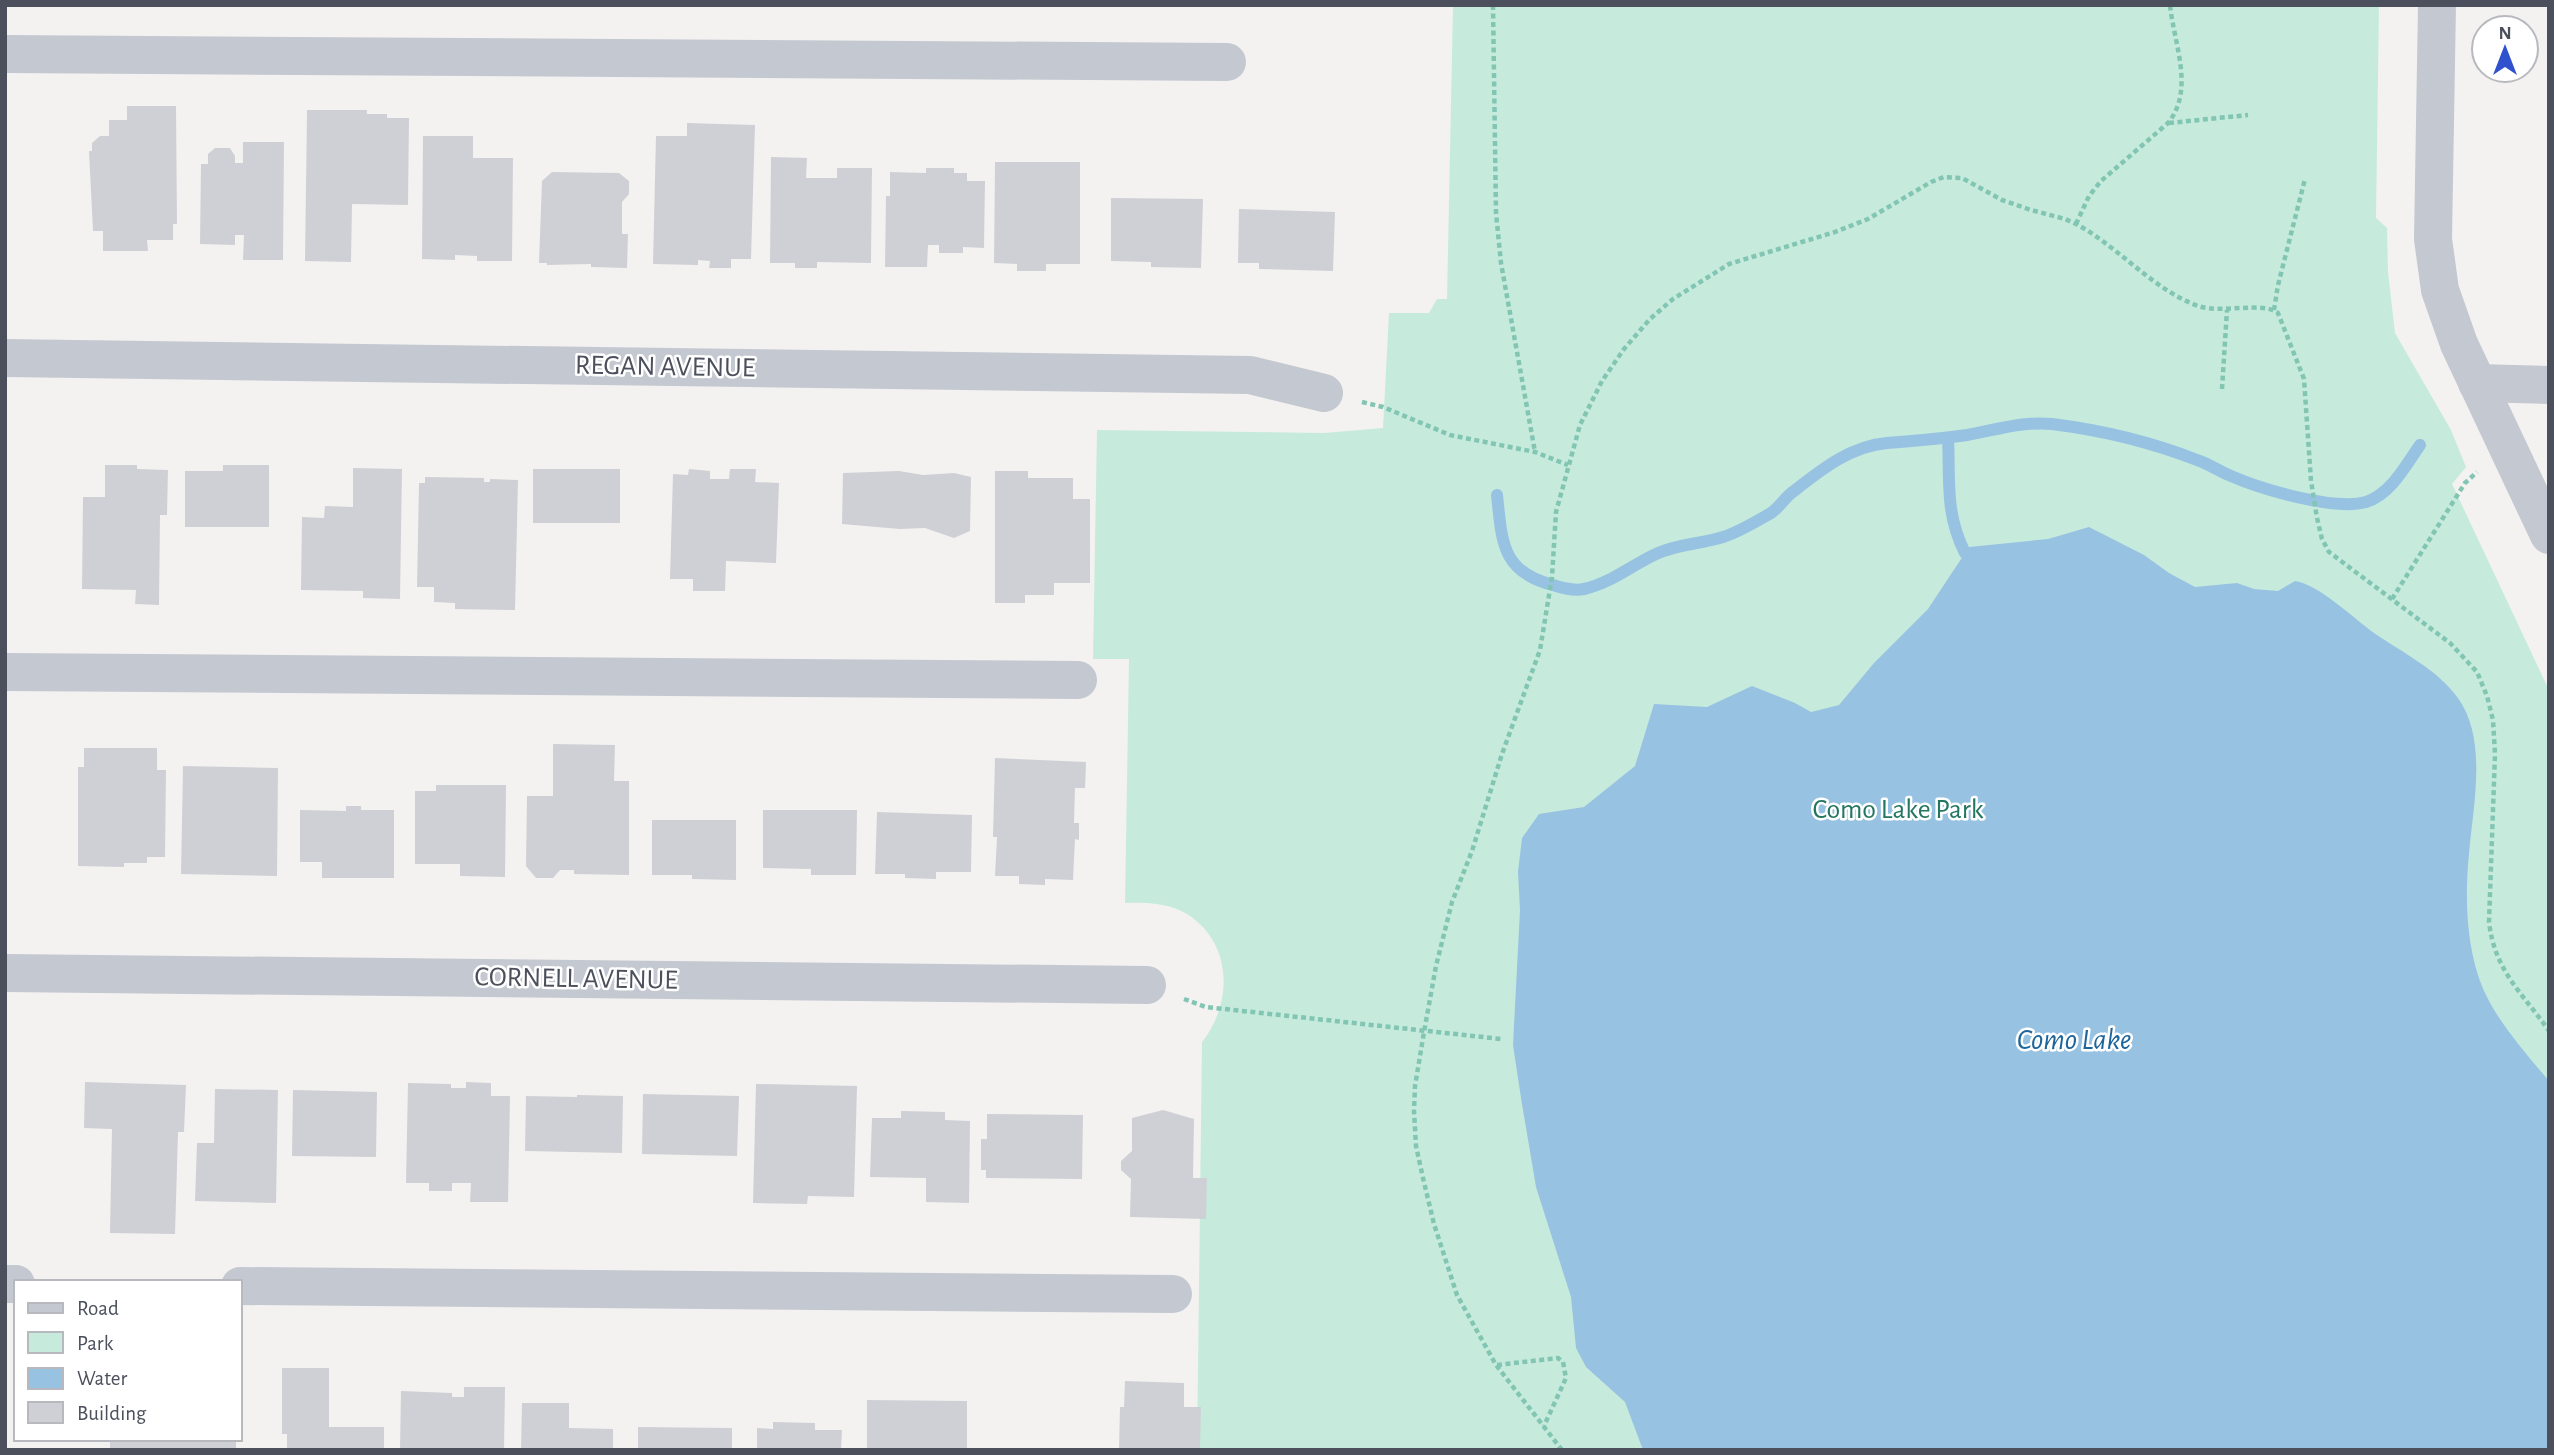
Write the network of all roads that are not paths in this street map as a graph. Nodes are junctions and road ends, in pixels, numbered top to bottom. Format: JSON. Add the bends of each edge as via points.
{"nodes":[{"id":1,"x":2437,"y":5,"type":"edge"},
{"id":2,"x":5,"y":54,"type":"edge"},
{"id":3,"x":1227,"y":62,"type":"dead end"},
{"id":4,"x":5,"y":358,"type":"edge"},
{"id":5,"x":2477,"y":383,"type":"junction"},
{"id":6,"x":2549,"y":385,"type":"edge"},
{"id":7,"x":1324,"y":393,"type":"road end"},
{"id":8,"x":2549,"y":535,"type":"edge"},
{"id":9,"x":5,"y":672,"type":"edge"},
{"id":10,"x":1078,"y":680,"type":"dead end"},
{"id":11,"x":5,"y":973,"type":"edge"},
{"id":12,"x":1147,"y":985,"type":"road end"},
{"id":13,"x":242,"y":1286,"type":"edge"},
{"id":14,"x":1172,"y":1294,"type":"dead end"}],
"edges":[{"from":1,"to":5,"type":"street","via":[[2434,258],[2444,304]]},
{"from":2,"to":3,"type":"street"},
{"from":4,"to":7,"type":"street","name":"REGAN AVENUE","via":[[1250,375]]},
{"from":5,"to":6,"type":"street"},
{"from":5,"to":8,"type":"street"},
{"from":9,"to":10,"type":"street"},
{"from":11,"to":12,"type":"street","name":"CORNELL AVENUE"},
{"from":13,"to":14,"type":"street"}]}
